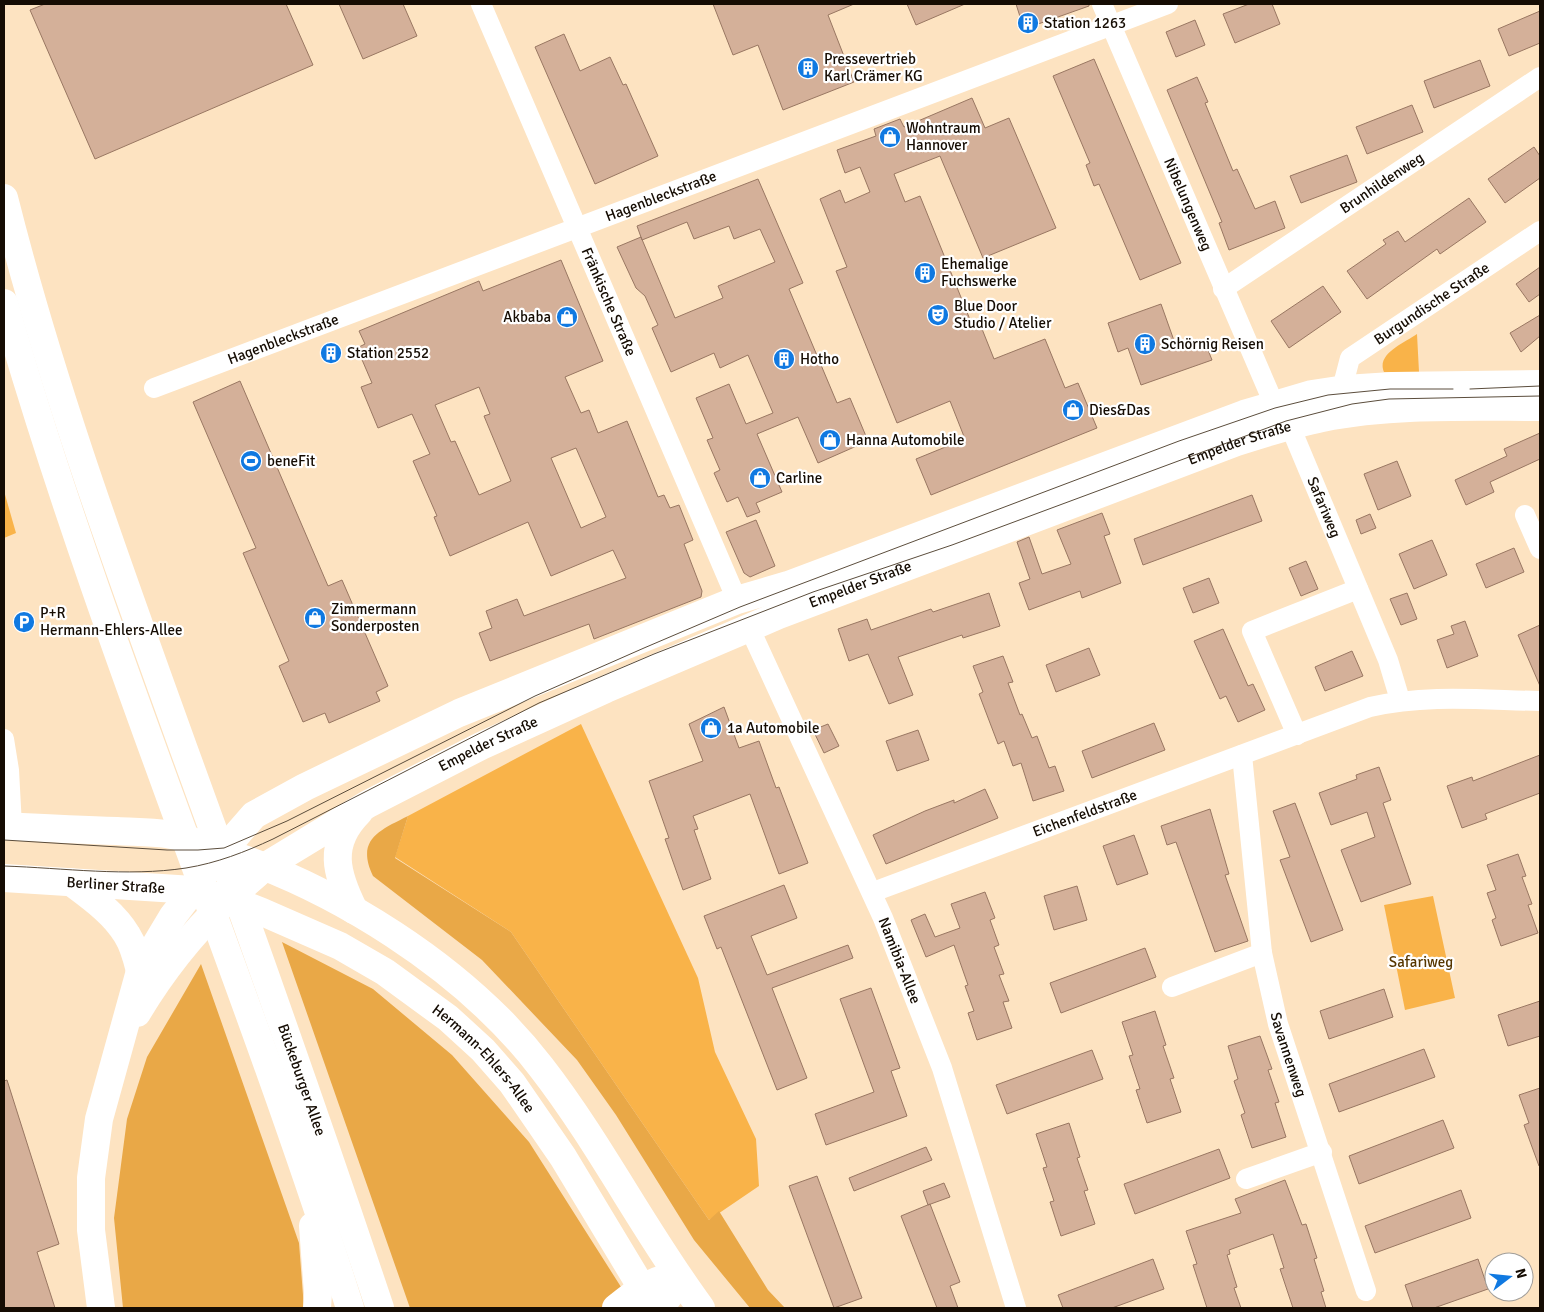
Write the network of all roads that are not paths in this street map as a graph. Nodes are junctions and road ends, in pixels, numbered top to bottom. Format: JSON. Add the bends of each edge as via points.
{"nodes":[{"id":1,"x":481,"y":4,"type":"edge"},
{"id":2,"x":1102,"y":4,"type":"edge"},
{"id":3,"x":1168,"y":4,"type":"edge"},
{"id":4,"x":1111,"y":26,"type":"junction"},
{"id":5,"x":1540,"y":77,"type":"edge"},
{"id":6,"x":4,"y":198,"type":"edge"},
{"id":7,"x":577,"y":227,"type":"junction"},
{"id":8,"x":1540,"y":231,"type":"edge"},
{"id":9,"x":1223,"y":290,"type":"junction"},
{"id":10,"x":4,"y":303,"type":"edge"},
{"id":11,"x":1540,"y":384,"type":"edge"},
{"id":12,"x":154,"y":388,"type":"dead end"},
{"id":13,"x":1345,"y":390,"type":"junction"},
{"id":14,"x":1274,"y":404,"type":"junction"},
{"id":15,"x":1540,"y":407,"type":"edge"},
{"id":16,"x":1290,"y":426,"type":"junction"},
{"id":17,"x":1525,"y":515,"type":"dead end"},
{"id":18,"x":1540,"y":550,"type":"edge"},
{"id":19,"x":1358,"y":589,"type":"junction"},
{"id":20,"x":737,"y":600,"type":"junction"},
{"id":21,"x":749,"y":627,"type":"junction"},
{"id":22,"x":1400,"y":700,"type":"junction"},
{"id":23,"x":1540,"y":701,"type":"edge"},
{"id":24,"x":1297,"y":735,"type":"junction"},
{"id":25,"x":4,"y":738,"type":"edge"},
{"id":26,"x":1242,"y":755,"type":"junction"},
{"id":27,"x":368,"y":804,"type":"junction"},
{"id":28,"x":8,"y":826,"type":"edge"},
{"id":29,"x":176,"y":836,"type":"junction"},
{"id":30,"x":223,"y":851,"type":"junction"},
{"id":31,"x":266,"y":866,"type":"junction"},
{"id":32,"x":4,"y":878,"type":"edge"},
{"id":33,"x":71,"y":882,"type":"junction"},
{"id":34,"x":193,"y":890,"type":"junction"},
{"id":35,"x":873,"y":892,"type":"junction"},
{"id":36,"x":228,"y":899,"type":"junction"},
{"id":37,"x":354,"y":910,"type":"junction"},
{"id":38,"x":204,"y":922,"type":"junction"},
{"id":39,"x":1262,"y":953,"type":"junction"},
{"id":40,"x":140,"y":971,"type":"junction"},
{"id":41,"x":1172,"y":987,"type":"dead end"},
{"id":42,"x":120,"y":1041,"type":"junction"},
{"id":43,"x":1322,"y":1152,"type":"junction"},
{"id":44,"x":1246,"y":1179,"type":"dead end"},
{"id":45,"x":311,"y":1187,"type":"junction"},
{"id":46,"x":342,"y":1192,"type":"junction"},
{"id":47,"x":678,"y":1276,"type":"junction"},
{"id":48,"x":1366,"y":1292,"type":"dead end"},
{"id":49,"x":654,"y":1301,"type":"edge"},
{"id":50,"x":101,"y":1308,"type":"edge"},
{"id":51,"x":317,"y":1308,"type":"edge"},
{"id":52,"x":350,"y":1308,"type":"edge"},
{"id":53,"x":380,"y":1308,"type":"edge"},
{"id":54,"x":399,"y":1308,"type":"edge"},
{"id":55,"x":616,"y":1308,"type":"edge"},
{"id":56,"x":701,"y":1308,"type":"edge"},
{"id":57,"x":1016,"y":1308,"type":"edge"}],
"edges":[{"from":1,"to":7,"type":"street","name":"Fränkische Straße"},
{"from":2,"to":4,"type":"street","name":"Nibelungenweg"},
{"from":3,"to":4,"type":"street","name":"Hagenbleckstraße"},
{"from":4,"to":7,"type":"street","name":"Hagenbleckstraße"},
{"from":4,"to":9,"type":"street","name":"Nibelungenweg"},
{"from":5,"to":9,"type":"street","name":"Brunhildenweg"},
{"from":6,"to":46,"type":"main road","name":"Bückeburger Allee","via":[[50,363],[88,480]]},
{"from":7,"to":12,"type":"street","name":"Hagenbleckstraße"},
{"from":7,"to":20,"type":"street","name":"Fränkische Straße"},
{"from":8,"to":13,"type":"street","name":"Burgundische Straße","via":[[1350,358]]},
{"from":9,"to":14,"type":"street","name":"Nibelungenweg"},
{"from":10,"to":45,"type":"main road","name":"Bückeburger Allee","via":[[59,479],[170,801]]},
{"from":11,"to":13,"type":"main road","name":"Empelder Straße","via":[[1392,386]]},
{"from":13,"to":14,"type":"main road","name":"Empelder Straße"},
{"from":14,"to":16,"type":"main road"},
{"from":14,"to":20,"type":"main road","name":"Empelder Straße","via":[[788,585]]},
{"from":15,"to":16,"type":"main road","name":"Empelder Straße","via":[[1392,411],[1324,418]]},
{"from":16,"to":19,"type":"street","name":"Safariweg"},
{"from":16,"to":21,"type":"main road","name":"Empelder Straße","via":[[1237,442]]},
{"from":17,"to":18,"type":"street"},
{"from":19,"to":22,"type":"street","name":"Safariweg","via":[[1388,660]]},
{"from":19,"to":24,"type":"street","via":[[1252,631]]},
{"from":20,"to":21,"type":"main road"},
{"from":20,"to":30,"type":"main road","name":"Empelder Straße","via":[[459,713],[390,745],[254,816]]},
{"from":21,"to":27,"type":"main road","name":"Empelder Straße","via":[[490,742]]},
{"from":21,"to":35,"type":"street","name":"Namibia-Allee"},
{"from":22,"to":23,"type":"street","name":"Eichenfeldstraße"},
{"from":22,"to":24,"type":"street","name":"Eichenfeldstraße","via":[[1370,707]]},
{"from":24,"to":26,"type":"street","name":"Eichenfeldstraße"},
{"from":25,"to":28,"type":"street","via":[[10,776]]},
{"from":26,"to":35,"type":"street","name":"Eichenfeldstraße"},
{"from":26,"to":39,"type":"street","name":"Savannenweg"},
{"from":27,"to":31,"type":"main road","name":"Empelder Straße"},
{"from":27,"to":37,"type":"main road","via":[[340,836],[337,859],[343,887]]},
{"from":28,"to":29,"type":"main road"},
{"from":29,"to":30,"type":"main road"},
{"from":29,"to":34,"type":"main road"},
{"from":30,"to":31,"type":"main road"},
{"from":30,"to":34,"type":"main road"},
{"from":31,"to":36,"type":"main road","name":"Empelder Straße"},
{"from":31,"to":37,"type":"main road"},
{"from":32,"to":33,"type":"main road","name":"Berliner Straße"},
{"from":33,"to":34,"type":"main road","name":"Berliner Straße"},
{"from":33,"to":40,"type":"main road","via":[[101,906],[128,936]]},
{"from":34,"to":36,"type":"main road","name":"Berliner Straße"},
{"from":34,"to":38,"type":"main road"},
{"from":34,"to":40,"type":"main road","via":[[173,916]]},
{"from":35,"to":57,"type":"street","name":"Namibia-Allee","via":[[942,1068]]},
{"from":36,"to":38,"type":"main road","name":"Empelder Straße"},
{"from":36,"to":49,"type":"main road","name":"Hermann-Ehlers-Allee","via":[[340,946],[385,972],[417,993],[483,1050],[512,1083],[563,1157]]},
{"from":37,"to":47,"type":"main road","via":[[416,950],[483,1003],[539,1064],[586,1131]]},
{"from":38,"to":42,"type":"main road","name":"Empelder Straße","via":[[151,990]]},
{"from":39,"to":41,"type":"street"},
{"from":39,"to":43,"type":"street","name":"Savannenweg","via":[[1278,1024]]},
{"from":40,"to":42,"type":"main road"},
{"from":42,"to":50,"type":"main road","via":[[99,1119],[91,1178],[91,1230]]},
{"from":43,"to":44,"type":"street"},
{"from":43,"to":48,"type":"street","name":"Savannenweg"},
{"from":45,"to":51,"type":"main road"},
{"from":45,"to":52,"type":"main road","name":"Bückeburger Allee"},
{"from":46,"to":53,"type":"main road","name":"Bückeburger Allee"},
{"from":46,"to":54,"type":"main road","via":[[388,1294]]},
{"from":47,"to":49,"type":"main road","via":[[660,1278]]},
{"from":47,"to":56,"type":"main road"},
{"from":49,"to":55,"type":"main road"}]}
